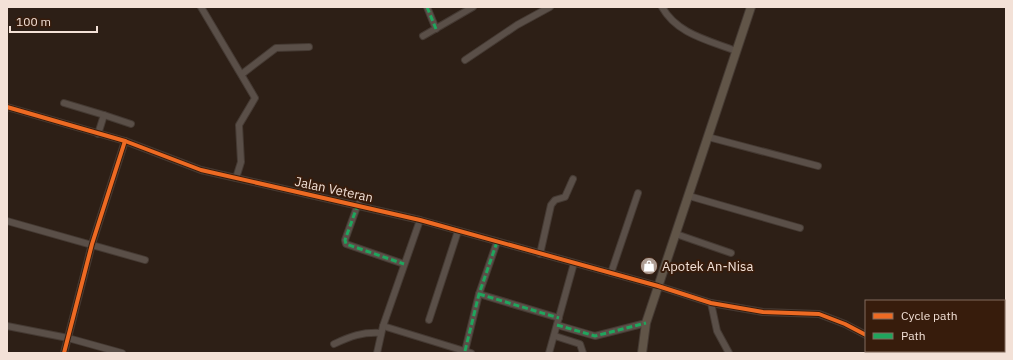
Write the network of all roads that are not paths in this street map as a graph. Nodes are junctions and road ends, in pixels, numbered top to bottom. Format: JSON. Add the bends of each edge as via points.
{"nodes":[{"id":1,"x":201,"y":7,"type":"edge"},
{"id":2,"x":427,"y":7,"type":"edge"},
{"id":3,"x":473,"y":7,"type":"edge"},
{"id":4,"x":550,"y":7,"type":"edge"},
{"id":5,"x":662,"y":7,"type":"edge"},
{"id":6,"x":751,"y":7,"type":"edge"},
{"id":7,"x":436,"y":28,"type":"junction"},
{"id":8,"x":423,"y":36,"type":"dead end"},
{"id":9,"x":309,"y":47,"type":"dead end"},
{"id":10,"x":736,"y":51,"type":"junction"},
{"id":11,"x":465,"y":60,"type":"dead end"},
{"id":12,"x":242,"y":74,"type":"junction"},
{"id":13,"x":64,"y":102,"type":"dead end"},
{"id":14,"x":7,"y":108,"type":"edge"},
{"id":15,"x":104,"y":115,"type":"junction"},
{"id":16,"x":131,"y":124,"type":"dead end"},
{"id":17,"x":98,"y":134,"type":"junction"},
{"id":18,"x":708,"y":136,"type":"junction"},
{"id":19,"x":125,"y":141,"type":"junction"},
{"id":20,"x":818,"y":166,"type":"dead end"},
{"id":21,"x":238,"y":178,"type":"junction"},
{"id":22,"x":573,"y":179,"type":"dead end"},
{"id":23,"x":638,"y":193,"type":"dead end"},
{"id":24,"x":689,"y":196,"type":"junction"},
{"id":25,"x":358,"y":204,"type":"junction"},
{"id":26,"x":7,"y":220,"type":"edge"},
{"id":27,"x":420,"y":220,"type":"junction"},
{"id":28,"x":800,"y":228,"type":"dead end"},
{"id":29,"x":458,"y":231,"type":"junction"},
{"id":30,"x":676,"y":234,"type":"junction"},
{"id":31,"x":497,"y":242,"type":"junction"},
{"id":32,"x":92,"y":244,"type":"junction"},
{"id":33,"x":731,"y":252,"type":"dead end"},
{"id":34,"x":540,"y":254,"type":"junction"},
{"id":35,"x":145,"y":260,"type":"dead end"},
{"id":36,"x":574,"y":263,"type":"junction"},
{"id":37,"x":404,"y":264,"type":"junction"},
{"id":38,"x":611,"y":273,"type":"junction"},
{"id":39,"x":658,"y":286,"type":"junction"},
{"id":40,"x":479,"y":294,"type":"junction"},
{"id":41,"x":711,"y":303,"type":"junction"},
{"id":42,"x":559,"y":318,"type":"junction"},
{"id":43,"x":429,"y":320,"type":"dead end"},
{"id":44,"x":646,"y":323,"type":"junction"},
{"id":45,"x":557,"y":325,"type":"junction"},
{"id":46,"x":7,"y":326,"type":"edge"},
{"id":47,"x":383,"y":326,"type":"junction"},
{"id":48,"x":381,"y":333,"type":"junction"},
{"id":49,"x":865,"y":334,"type":"edge"},
{"id":50,"x":555,"y":336,"type":"junction"},
{"id":51,"x":68,"y":338,"type":"junction"},
{"id":52,"x":334,"y":344,"type":"dead end"},
{"id":53,"x":468,"y":352,"type":"edge"},
{"id":54,"x":64,"y":353,"type":"edge"},
{"id":55,"x":122,"y":353,"type":"edge"},
{"id":56,"x":377,"y":353,"type":"edge"},
{"id":57,"x":549,"y":353,"type":"edge"},
{"id":58,"x":583,"y":353,"type":"edge"},
{"id":59,"x":642,"y":353,"type":"edge"},
{"id":60,"x":729,"y":353,"type":"edge"}],
"edges":[{"from":1,"to":12,"type":"street"},
{"from":2,"to":7,"type":"street"},
{"from":3,"to":7,"type":"street"},
{"from":4,"to":11,"type":"street","via":[[517,25]]},
{"from":5,"to":10,"type":"street","via":[[672,22],[684,31]]},
{"from":6,"to":10,"type":"main road"},
{"from":7,"to":8,"type":"street"},
{"from":9,"to":12,"type":"street","via":[[276,48]]},
{"from":10,"to":18,"type":"main road"},
{"from":12,"to":21,"type":"street","via":[[255,98],[239,125],[241,162]]},
{"from":13,"to":15,"type":"street"},
{"from":14,"to":17,"type":"street","name":"Jalan Veteran"},
{"from":15,"to":16,"type":"street"},
{"from":15,"to":17,"type":"street"},
{"from":17,"to":19,"type":"street","name":"Jalan Veteran"},
{"from":18,"to":20,"type":"street"},
{"from":18,"to":24,"type":"main road"},
{"from":19,"to":21,"type":"street","name":"Jalan Veteran","via":[[192,167]]},
{"from":19,"to":32,"type":"street"},
{"from":21,"to":25,"type":"street","name":"Jalan Veteran"},
{"from":22,"to":34,"type":"street","via":[[565,197],[555,200],[551,205]]},
{"from":23,"to":38,"type":"street"},
{"from":24,"to":28,"type":"street"},
{"from":24,"to":30,"type":"main road"},
{"from":25,"to":27,"type":"street","name":"Jalan Veteran"},
{"from":25,"to":37,"type":"street","via":[[345,240],[346,244]]},
{"from":26,"to":32,"type":"street"},
{"from":27,"to":29,"type":"street","name":"Jalan Veteran"},
{"from":27,"to":37,"type":"street"},
{"from":29,"to":31,"type":"street","name":"Jalan Veteran"},
{"from":29,"to":43,"type":"street"},
{"from":30,"to":33,"type":"street"},
{"from":30,"to":39,"type":"main road"},
{"from":31,"to":34,"type":"street","name":"Jalan Veteran"},
{"from":31,"to":40,"type":"street"},
{"from":32,"to":35,"type":"street"},
{"from":32,"to":51,"type":"street"},
{"from":34,"to":36,"type":"street","name":"Jalan Veteran"},
{"from":36,"to":38,"type":"street","name":"Jalan Veteran"},
{"from":36,"to":42,"type":"street"},
{"from":37,"to":47,"type":"street"},
{"from":38,"to":39,"type":"street","name":"Jalan Veteran"},
{"from":39,"to":41,"type":"street","name":"Jalan Veteran"},
{"from":39,"to":44,"type":"main road"},
{"from":40,"to":42,"type":"street"},
{"from":40,"to":53,"type":"street"},
{"from":41,"to":49,"type":"street","name":"Jalan Veteran","via":[[763,312],[819,314]]},
{"from":41,"to":60,"type":"street","via":[[718,331]]},
{"from":42,"to":45,"type":"street"},
{"from":44,"to":45,"type":"street","via":[[596,336]]},
{"from":44,"to":59,"type":"main road"},
{"from":45,"to":50,"type":"street"},
{"from":46,"to":51,"type":"street"},
{"from":47,"to":48,"type":"street"},
{"from":47,"to":53,"type":"street"},
{"from":48,"to":52,"type":"street","via":[[363,332]]},
{"from":48,"to":56,"type":"street"},
{"from":50,"to":57,"type":"street"},
{"from":50,"to":58,"type":"street","via":[[580,344]]},
{"from":51,"to":54,"type":"street"},
{"from":51,"to":55,"type":"street"}]}
